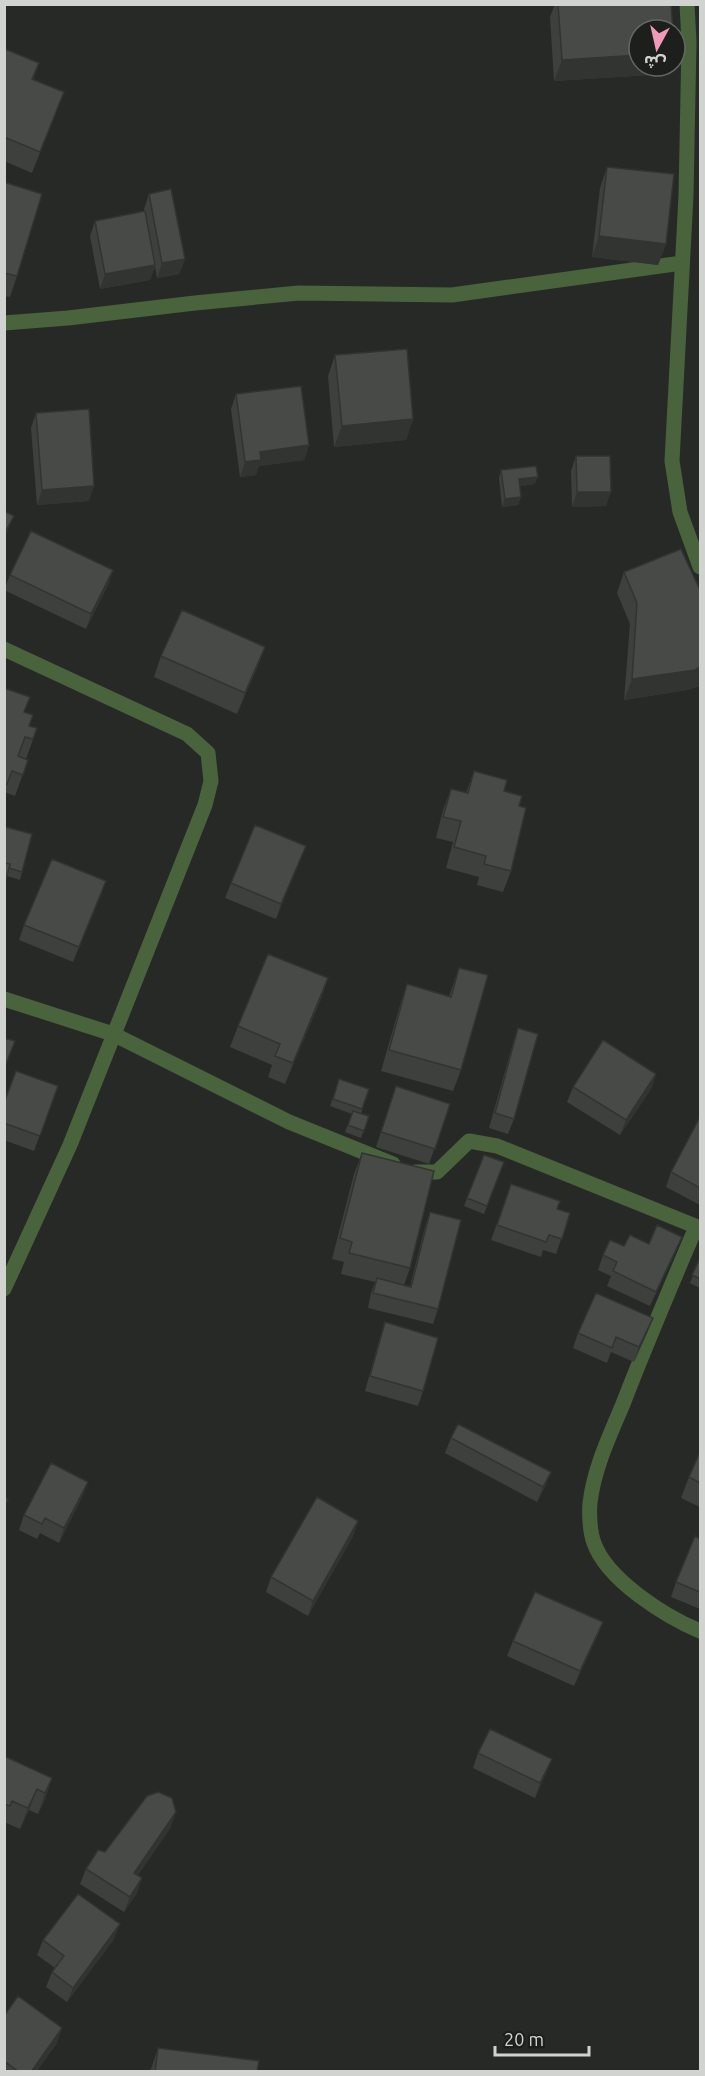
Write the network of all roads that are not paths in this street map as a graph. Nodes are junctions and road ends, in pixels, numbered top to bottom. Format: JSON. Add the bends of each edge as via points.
{"nodes":[{"id":1,"x":687,"y":4,"type":"edge"},
{"id":2,"x":694,"y":133,"type":"edge"},
{"id":3,"x":682,"y":263,"type":"junction"},
{"id":4,"x":4,"y":322,"type":"edge"},
{"id":5,"x":700,"y":567,"type":"edge"},
{"id":6,"x":4,"y":649,"type":"edge"},
{"id":7,"x":4,"y":999,"type":"edge"},
{"id":8,"x":113,"y":1034,"type":"junction"},
{"id":9,"x":698,"y":1228,"type":"edge"},
{"id":10,"x":4,"y":1289,"type":"edge"},
{"id":11,"x":700,"y":1631,"type":"edge"}],
"edges":[{"from":1,"to":2,"type":"street"},
{"from":2,"to":3,"type":"street"},
{"from":3,"to":4,"type":"street","via":[[452,295],[298,293]]},
{"from":3,"to":5,"type":"street","via":[[672,461],[680,512]]},
{"from":6,"to":8,"type":"street","via":[[187,734],[208,753],[211,781],[205,805]]},
{"from":7,"to":8,"type":"street"},
{"from":8,"to":9,"type":"street","via":[[289,1122],[407,1170],[420,1174],[437,1172],[469,1141],[497,1146]]},
{"from":8,"to":10,"type":"street","via":[[70,1145]]},
{"from":9,"to":11,"type":"street","via":[[655,1322],[598,1465],[590,1504],[593,1541],[601,1559],[635,1592]]}]}
